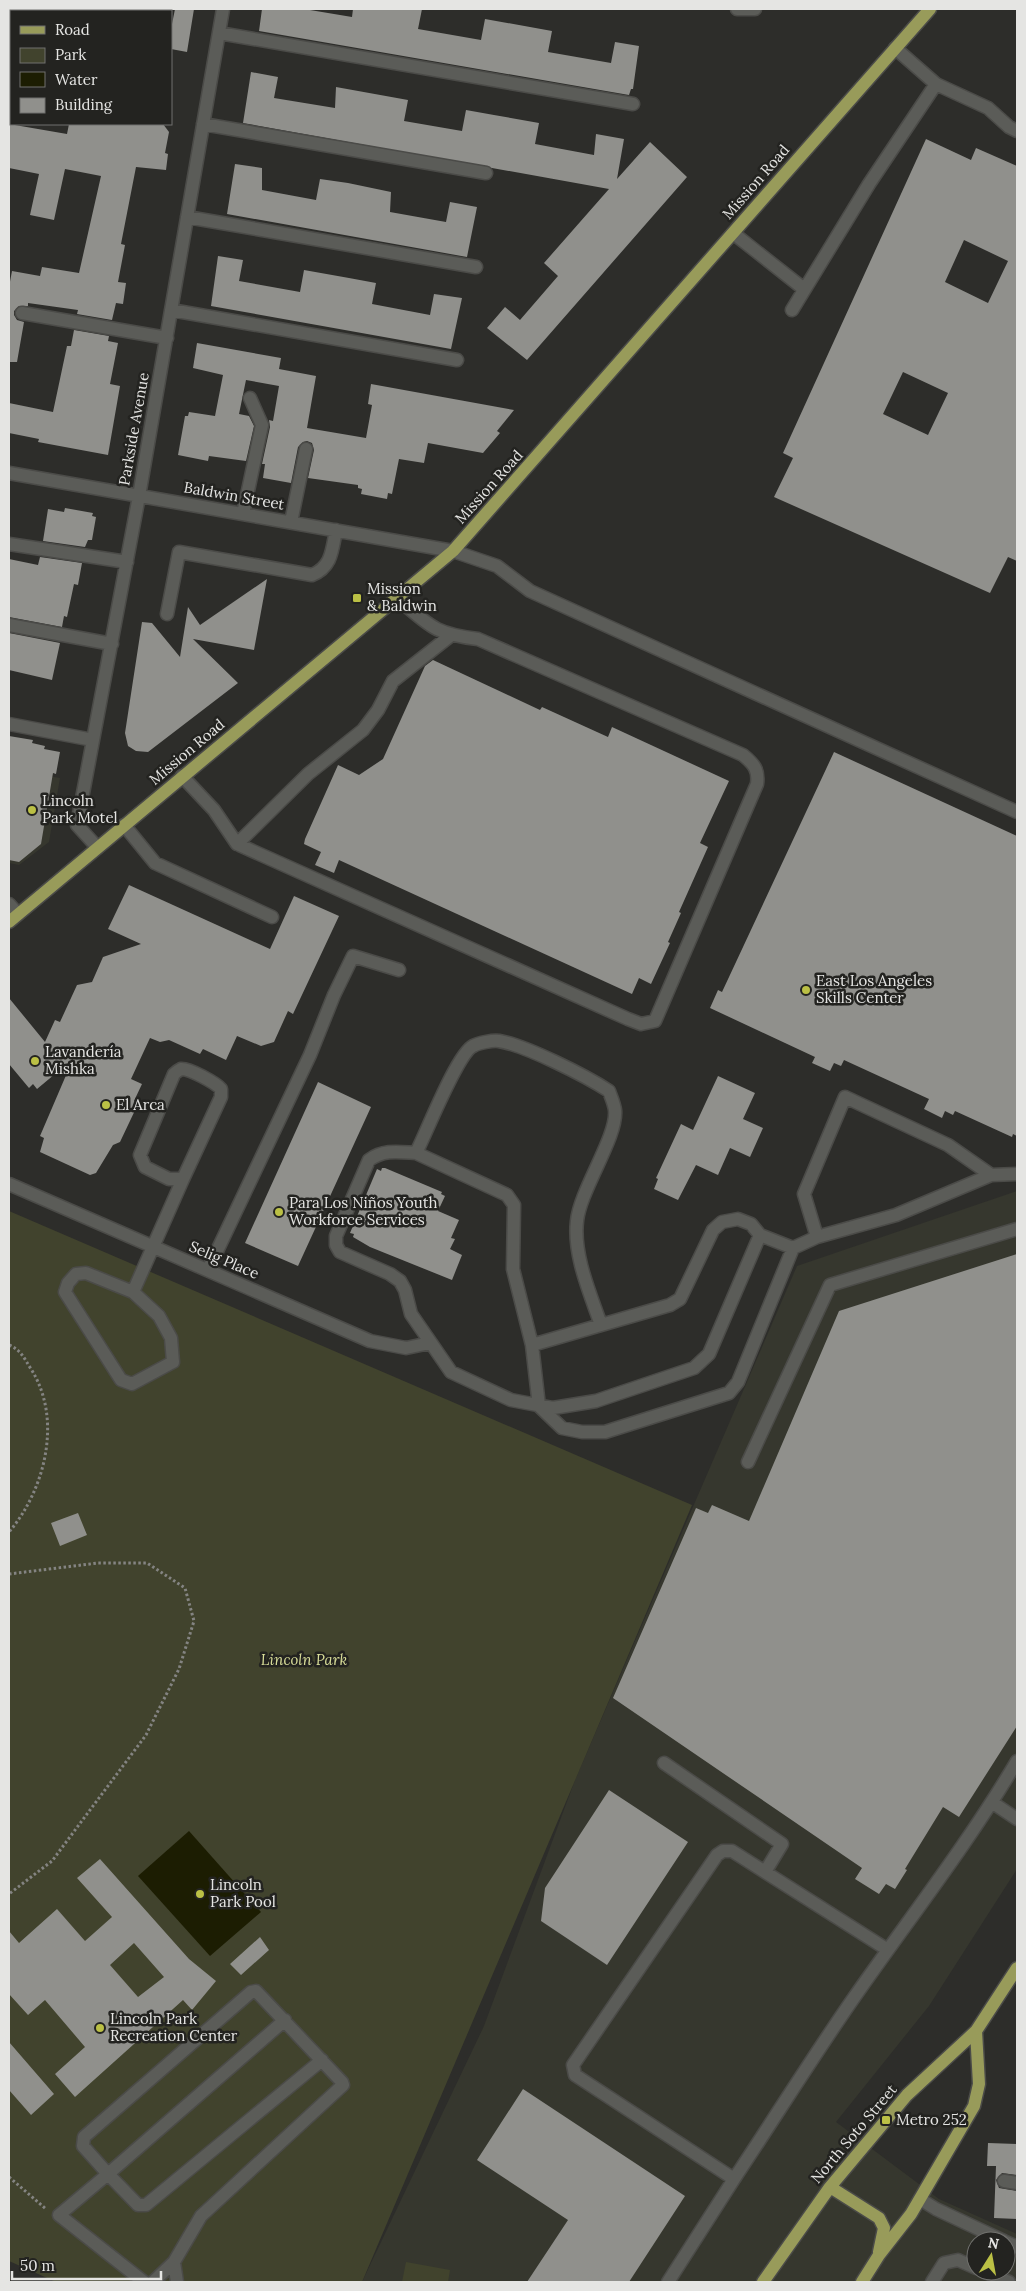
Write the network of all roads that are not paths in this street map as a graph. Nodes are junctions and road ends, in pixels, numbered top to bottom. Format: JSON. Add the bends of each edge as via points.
{"nodes":[{"id":1,"x":223,"y":9,"type":"edge"},
{"id":2,"x":737,"y":9,"type":"edge"},
{"id":3,"x":755,"y":9,"type":"edge"},
{"id":4,"x":930,"y":9,"type":"edge"},
{"id":5,"x":219,"y":33,"type":"junction"},
{"id":6,"x":895,"y":48,"type":"junction"},
{"id":7,"x":936,"y":84,"type":"junction"},
{"id":8,"x":633,"y":104,"type":"dead end"},
{"id":9,"x":203,"y":124,"type":"junction"},
{"id":10,"x":1017,"y":131,"type":"edge"},
{"id":11,"x":486,"y":174,"type":"dead end"},
{"id":12,"x":187,"y":217,"type":"junction"},
{"id":13,"x":733,"y":233,"type":"junction"},
{"id":14,"x":476,"y":267,"type":"dead end"},
{"id":15,"x":804,"y":289,"type":"junction"},
{"id":16,"x":172,"y":310,"type":"junction"},
{"id":17,"x":792,"y":310,"type":"dead end"},
{"id":18,"x":22,"y":312,"type":"dead end"},
{"id":19,"x":167,"y":338,"type":"junction"},
{"id":20,"x":457,"y":360,"type":"dead end"},
{"id":21,"x":250,"y":398,"type":"dead end"},
{"id":22,"x":306,"y":449,"type":"dead end"},
{"id":23,"x":9,"y":473,"type":"edge"},
{"id":24,"x":139,"y":496,"type":"junction"},
{"id":25,"x":243,"y":514,"type":"junction"},
{"id":26,"x":291,"y":522,"type":"junction"},
{"id":27,"x":336,"y":530,"type":"junction"},
{"id":28,"x":9,"y":544,"type":"edge"},
{"id":29,"x":453,"y":551,"type":"junction"},
{"id":30,"x":127,"y":562,"type":"junction"},
{"id":31,"x":397,"y":598,"type":"junction"},
{"id":32,"x":167,"y":614,"type":"dead end"},
{"id":33,"x":9,"y":625,"type":"edge"},
{"id":34,"x":450,"y":636,"type":"junction"},
{"id":35,"x":112,"y":644,"type":"junction"},
{"id":36,"x":9,"y":724,"type":"edge"},
{"id":37,"x":93,"y":740,"type":"junction"},
{"id":38,"x":182,"y":776,"type":"junction"},
{"id":39,"x":1017,"y":812,"type":"edge"},
{"id":40,"x":124,"y":825,"type":"junction"},
{"id":41,"x":237,"y":844,"type":"junction"},
{"id":42,"x":96,"y":847,"type":"junction"},
{"id":43,"x":9,"y":904,"type":"edge"},
{"id":44,"x":272,"y":917,"type":"dead end"},
{"id":45,"x":14,"y":918,"type":"edge"},
{"id":46,"x":399,"y":970,"type":"dead end"},
{"id":47,"x":416,"y":1154,"type":"junction"},
{"id":48,"x":1017,"y":1174,"type":"edge"},
{"id":49,"x":991,"y":1176,"type":"junction"},
{"id":50,"x":183,"y":1178,"type":"junction"},
{"id":51,"x":9,"y":1184,"type":"edge"},
{"id":52,"x":1017,"y":1229,"type":"edge"},
{"id":53,"x":760,"y":1235,"type":"junction"},
{"id":54,"x":817,"y":1237,"type":"junction"},
{"id":55,"x":154,"y":1248,"type":"junction"},
{"id":56,"x":793,"y":1248,"type":"junction"},
{"id":57,"x":208,"y":1270,"type":"junction"},
{"id":58,"x":133,"y":1292,"type":"junction"},
{"id":59,"x":601,"y":1325,"type":"junction"},
{"id":60,"x":430,"y":1343,"type":"junction"},
{"id":61,"x":532,"y":1345,"type":"junction"},
{"id":62,"x":539,"y":1406,"type":"junction"},
{"id":63,"x":748,"y":1462,"type":"dead end"},
{"id":64,"x":1017,"y":1762,"type":"edge"},
{"id":65,"x":664,"y":1763,"type":"dead end"},
{"id":66,"x":993,"y":1803,"type":"junction"},
{"id":67,"x":1017,"y":1818,"type":"edge"},
{"id":68,"x":765,"y":1872,"type":"junction"},
{"id":69,"x":888,"y":1950,"type":"junction"},
{"id":70,"x":1017,"y":1968,"type":"edge"},
{"id":71,"x":284,"y":2020,"type":"junction"},
{"id":72,"x":976,"y":2030,"type":"junction"},
{"id":73,"x":322,"y":2060,"type":"junction"},
{"id":74,"x":108,"y":2174,"type":"junction"},
{"id":75,"x":734,"y":2179,"type":"junction"},
{"id":76,"x":1004,"y":2181,"type":"dead end"},
{"id":77,"x":1017,"y":2184,"type":"edge"},
{"id":78,"x":830,"y":2187,"type":"junction"},
{"id":79,"x":920,"y":2199,"type":"junction"},
{"id":80,"x":981,"y":2231,"type":"edge"},
{"id":81,"x":879,"y":2255,"type":"junction"},
{"id":82,"x":174,"y":2262,"type":"junction"},
{"id":83,"x":966,"y":2264,"type":"edge"},
{"id":84,"x":144,"y":2282,"type":"edge"},
{"id":85,"x":153,"y":2282,"type":"edge"},
{"id":86,"x":176,"y":2282,"type":"edge"},
{"id":87,"x":668,"y":2282,"type":"edge"},
{"id":88,"x":763,"y":2282,"type":"edge"},
{"id":89,"x":862,"y":2282,"type":"edge"},
{"id":90,"x":932,"y":2282,"type":"edge"}],
"edges":[{"from":1,"to":5,"type":"street","name":"Parkside Avenue"},
{"from":2,"to":3,"type":"street"},
{"from":4,"to":6,"type":"main road","name":"Mission Road"},
{"from":5,"to":8,"type":"street"},
{"from":5,"to":9,"type":"street","name":"Parkside Avenue"},
{"from":6,"to":7,"type":"street"},
{"from":6,"to":13,"type":"main road","name":"Mission Road"},
{"from":7,"to":10,"type":"street","via":[[988,108]]},
{"from":7,"to":15,"type":"street"},
{"from":9,"to":11,"type":"street"},
{"from":9,"to":12,"type":"street","name":"Parkside Avenue"},
{"from":12,"to":14,"type":"street"},
{"from":12,"to":16,"type":"street","name":"Parkside Avenue"},
{"from":13,"to":15,"type":"street"},
{"from":13,"to":29,"type":"main road","name":"Mission Road"},
{"from":15,"to":17,"type":"street"},
{"from":16,"to":19,"type":"street","name":"Parkside Avenue"},
{"from":16,"to":20,"type":"street"},
{"from":18,"to":19,"type":"street"},
{"from":19,"to":24,"type":"street","name":"Parkside Avenue"},
{"from":21,"to":25,"type":"street","via":[[262,425]]},
{"from":22,"to":26,"type":"street"},
{"from":23,"to":24,"type":"street","name":"Baldwin Street"},
{"from":24,"to":25,"type":"street","name":"Baldwin Street"},
{"from":24,"to":30,"type":"street","name":"Parkside Avenue"},
{"from":25,"to":26,"type":"street","name":"Baldwin Street"},
{"from":26,"to":27,"type":"street","name":"Baldwin Street"},
{"from":27,"to":29,"type":"street","name":"Baldwin Street"},
{"from":27,"to":32,"type":"street","via":[[330,561],[322,571],[312,575],[178,552]]},
{"from":28,"to":30,"type":"street"},
{"from":29,"to":31,"type":"main road","name":"Mission Road"},
{"from":29,"to":39,"type":"street","name":"Baldwin Street","via":[[497,566],[530,591]]},
{"from":30,"to":35,"type":"street","name":"Parkside Avenue"},
{"from":31,"to":34,"type":"street","via":[[433,629]]},
{"from":31,"to":38,"type":"main road","name":"Mission Road"},
{"from":33,"to":35,"type":"street"},
{"from":34,"to":41,"type":"street","via":[[392,681],[378,710],[363,730],[308,774]]},
{"from":34,"to":41,"type":"street","via":[[478,639],[743,756],[754,764],[757,784],[655,1021],[641,1024],[628,1019]]},
{"from":35,"to":37,"type":"street","name":"Parkside Avenue"},
{"from":36,"to":37,"type":"street"},
{"from":37,"to":42,"type":"street","name":"Parkside Avenue","via":[[77,825]]},
{"from":38,"to":40,"type":"main road","name":"Mission Road"},
{"from":38,"to":41,"type":"street","via":[[214,810]]},
{"from":40,"to":42,"type":"main road","name":"Mission Road"},
{"from":40,"to":44,"type":"street","via":[[155,863]]},
{"from":42,"to":45,"type":"main road","name":"Mission Road"},
{"from":43,"to":45,"type":"street"},
{"from":46,"to":57,"type":"street","via":[[352,956],[310,1055]]},
{"from":47,"to":59,"type":"street","via":[[460,1060],[472,1046],[497,1040],[528,1050],[609,1091],[615,1111],[611,1130],[580,1204],[577,1222],[579,1250]]},
{"from":47,"to":60,"type":"street","via":[[378,1153],[369,1160],[336,1236],[336,1245],[340,1252],[400,1281],[411,1314]]},
{"from":47,"to":61,"type":"street","via":[[507,1195],[514,1206],[513,1269]]},
{"from":48,"to":49,"type":"street"},
{"from":49,"to":54,"type":"street","via":[[896,1215]]},
{"from":49,"to":54,"type":"street","via":[[948,1144],[846,1097],[804,1194]]},
{"from":50,"to":50,"type":"street","via":[[169,1179],[145,1167],[140,1155],[174,1074],[180,1070],[194,1073],[221,1089],[221,1097]]},
{"from":50,"to":55,"type":"street"},
{"from":51,"to":55,"type":"street","name":"Selig Place"},
{"from":52,"to":63,"type":"street","via":[[830,1285]]},
{"from":53,"to":56,"type":"street"},
{"from":53,"to":59,"type":"street","via":[[752,1224],[738,1219],[722,1222],[713,1230],[680,1299],[670,1305]]},
{"from":53,"to":62,"type":"street","via":[[709,1354],[694,1368],[596,1401],[553,1408]]},
{"from":54,"to":56,"type":"street"},
{"from":55,"to":57,"type":"street","name":"Selig Place"},
{"from":55,"to":58,"type":"street"},
{"from":56,"to":62,"type":"street","via":[[738,1382],[729,1393],[605,1432],[562,1428]]},
{"from":57,"to":60,"type":"street","name":"Selig Place","via":[[370,1341],[406,1348]]},
{"from":58,"to":58,"type":"street","via":[[159,1316],[171,1338],[172,1362],[132,1384],[121,1380],[65,1292],[76,1274],[86,1273]]},
{"from":59,"to":61,"type":"street"},
{"from":60,"to":62,"type":"street","via":[[451,1372],[511,1400]]},
{"from":61,"to":62,"type":"street"},
{"from":64,"to":66,"type":"street"},
{"from":65,"to":68,"type":"street","via":[[782,1844]]},
{"from":66,"to":67,"type":"street"},
{"from":66,"to":69,"type":"street"},
{"from":68,"to":69,"type":"street"},
{"from":68,"to":75,"type":"street","via":[[732,1851],[717,1855],[573,2066],[575,2075]]},
{"from":69,"to":75,"type":"street","via":[[813,2057]]},
{"from":70,"to":72,"type":"main road","name":"North Soto Street"},
{"from":71,"to":73,"type":"street"},
{"from":71,"to":74,"type":"street"},
{"from":71,"to":74,"type":"street","via":[[256,1992],[251,1992],[84,2137],[83,2146]]},
{"from":72,"to":78,"type":"main road","name":"North Soto Street","via":[[907,2095]]},
{"from":72,"to":79,"type":"main road","via":[[979,2084],[974,2106]]},
{"from":73,"to":74,"type":"street","via":[[142,2206]]},
{"from":73,"to":82,"type":"street","via":[[342,2082],[341,2089],[201,2216]]},
{"from":74,"to":84,"type":"street","via":[[59,2215]]},
{"from":75,"to":87,"type":"street"},
{"from":76,"to":77,"type":"street"},
{"from":78,"to":81,"type":"main road","via":[[879,2218],[884,2228]]},
{"from":78,"to":88,"type":"main road","name":"North Soto Street"},
{"from":79,"to":80,"type":"street"},
{"from":79,"to":81,"type":"main road"},
{"from":81,"to":89,"type":"main road"},
{"from":82,"to":85,"type":"street"},
{"from":82,"to":86,"type":"street"},
{"from":83,"to":90,"type":"street","via":[[958,2260],[944,2263]]}]}
